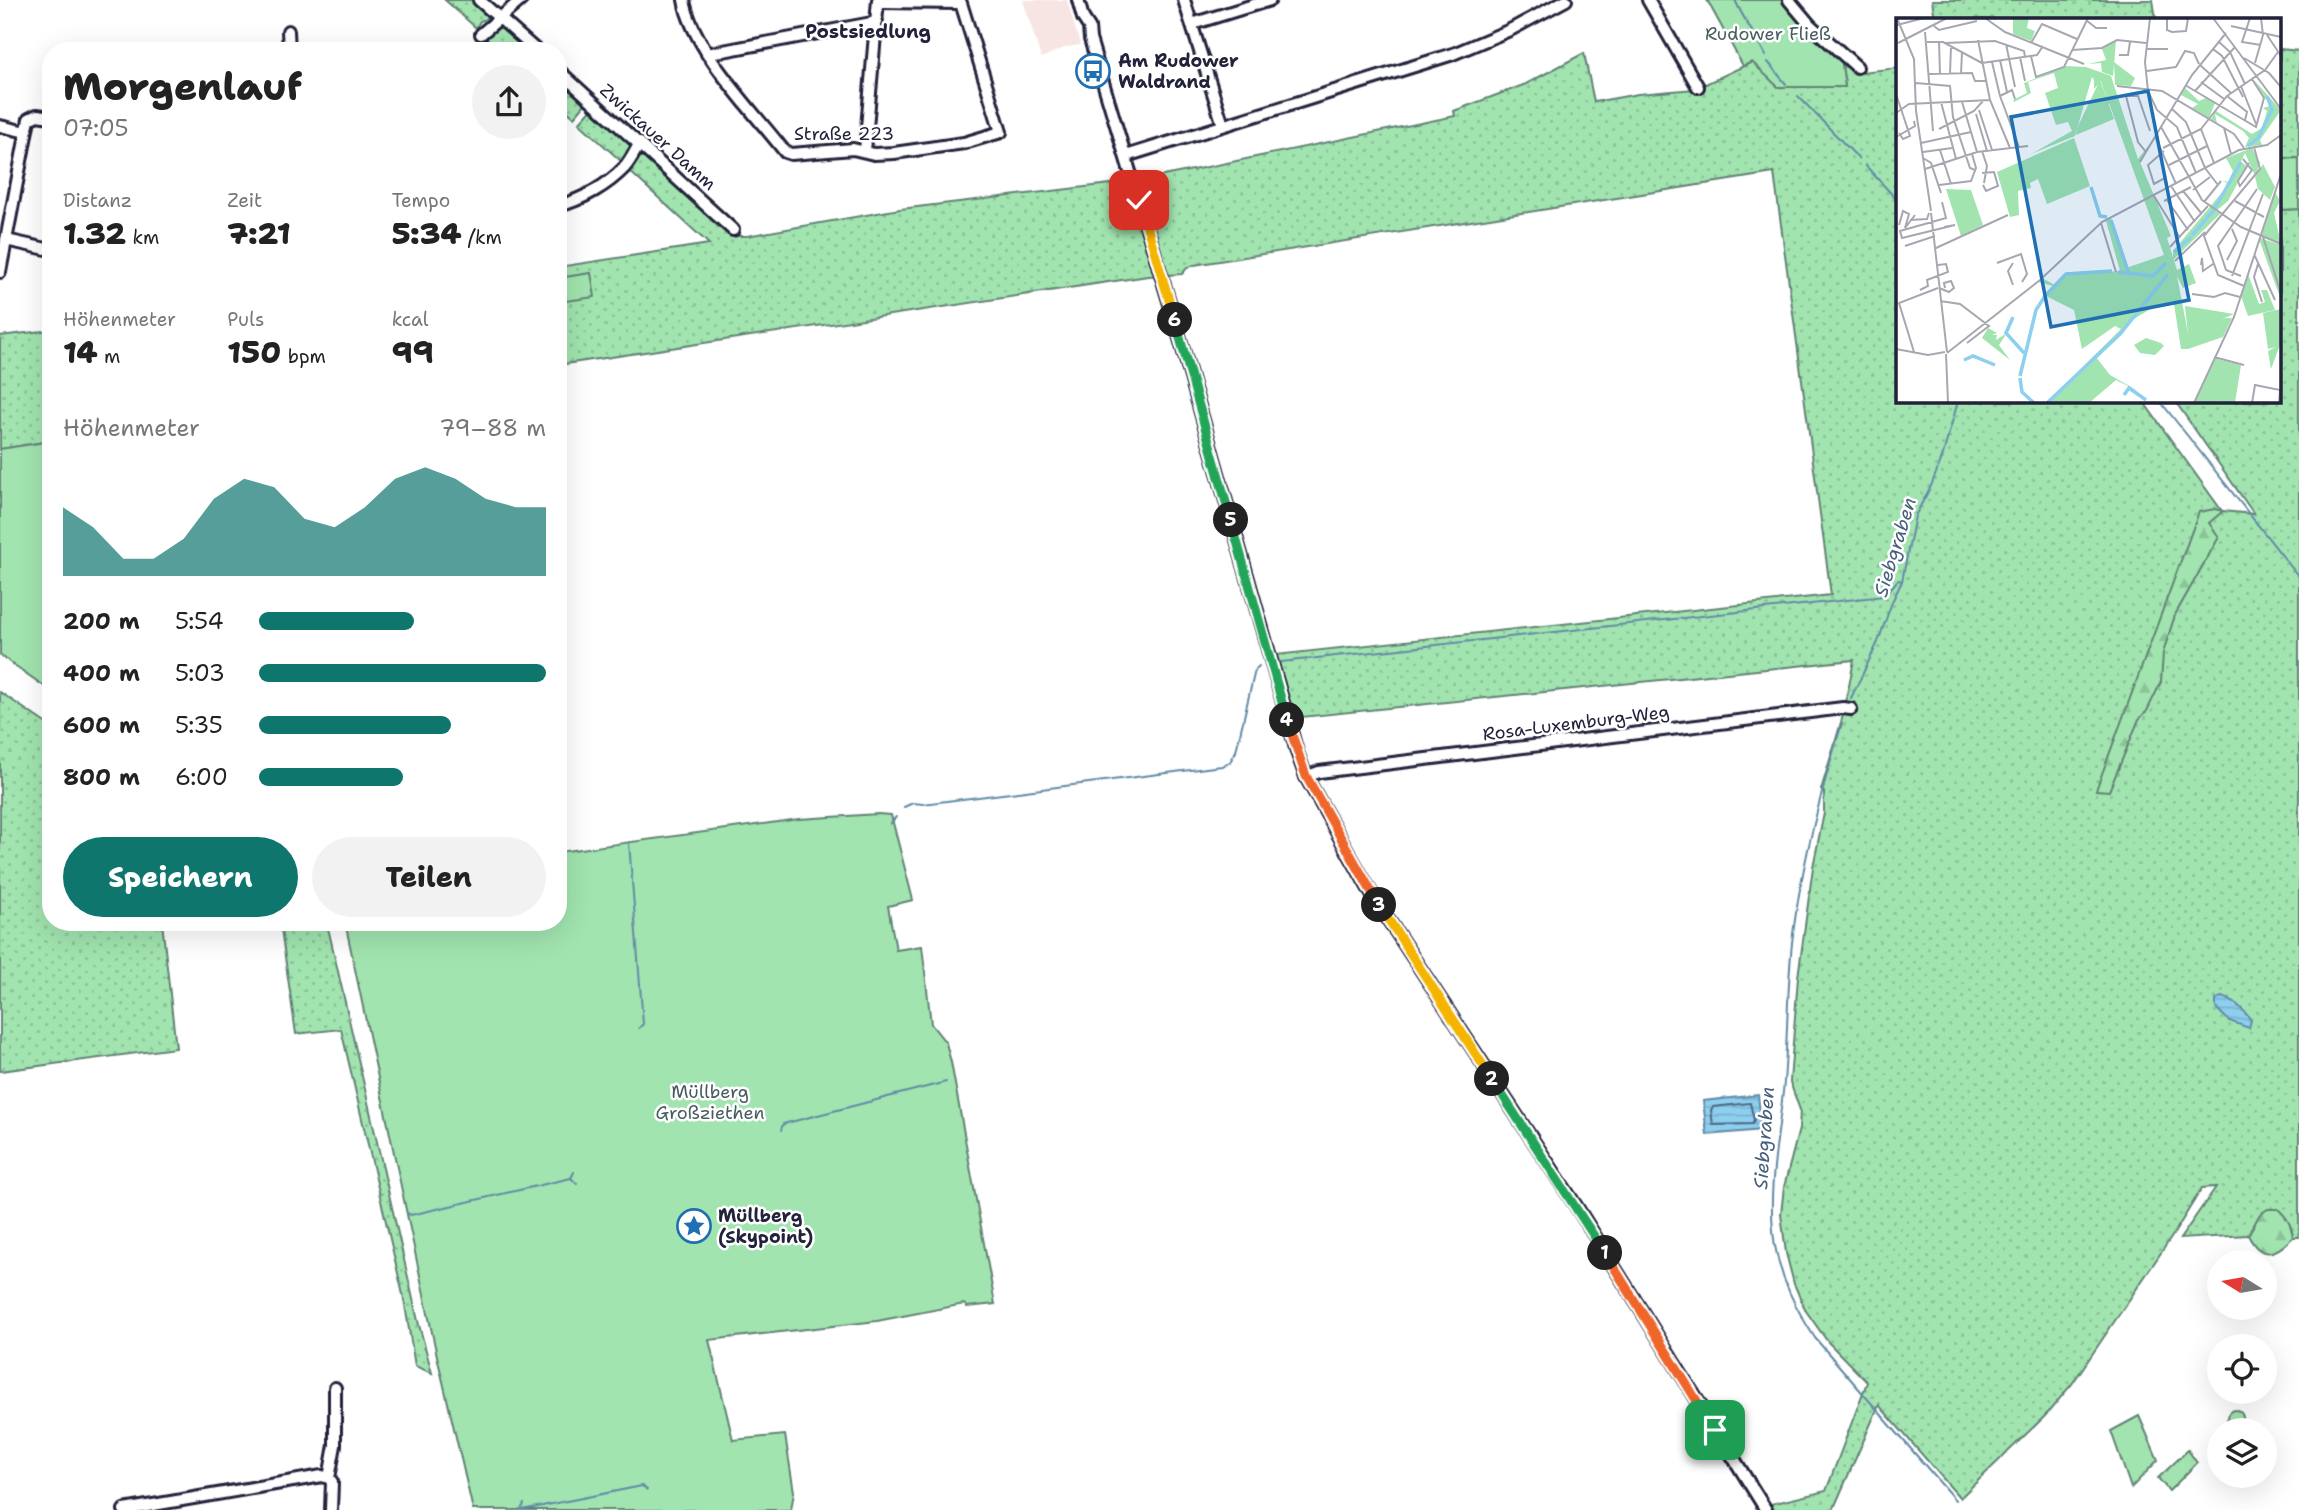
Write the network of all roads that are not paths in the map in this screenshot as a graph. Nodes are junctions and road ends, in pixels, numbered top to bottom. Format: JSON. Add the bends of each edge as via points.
{"nodes":[{"id":1,"x":479,"y":0,"type":"edge"},
{"id":2,"x":521,"y":0,"type":"edge"},
{"id":3,"x":684,"y":0,"type":"edge"},
{"id":4,"x":1078,"y":0,"type":"edge"},
{"id":5,"x":1184,"y":0,"type":"edge"},
{"id":6,"x":1270,"y":0,"type":"edge"},
{"id":7,"x":1566,"y":0,"type":"edge"},
{"id":8,"x":1648,"y":0,"type":"edge"},
{"id":9,"x":1789,"y":0,"type":"edge"},
{"id":10,"x":878,"y":1,"type":"edge"},
{"id":11,"x":498,"y":17,"type":"junction"},
{"id":12,"x":877,"y":22,"type":"junction"},
{"id":13,"x":1192,"y":24,"type":"junction"},
{"id":14,"x":288,"y":31,"type":"dead end"},
{"id":15,"x":481,"y":34,"type":"dead end"},
{"id":16,"x":289,"y":42,"type":"edge"},
{"id":17,"x":527,"y":42,"type":"edge"},
{"id":18,"x":707,"y":54,"type":"junction"},
{"id":19,"x":1857,"y":67,"type":"dead end"},
{"id":20,"x":567,"y":78,"type":"edge"},
{"id":21,"x":1698,"y":87,"type":"dead end"},
{"id":22,"x":42,"y":116,"type":"edge"},
{"id":23,"x":1223,"y":125,"type":"junction"},
{"id":24,"x":0,"y":126,"type":"edge"},
{"id":25,"x":26,"y":132,"type":"junction"},
{"id":26,"x":640,"y":143,"type":"junction"},
{"id":27,"x":865,"y":151,"type":"junction"},
{"id":28,"x":1126,"y":156,"type":"junction"},
{"id":29,"x":567,"y":203,"type":"edge"},
{"id":30,"x":733,"y":230,"type":"dead end"},
{"id":31,"x":6,"y":240,"type":"junction"},
{"id":32,"x":42,"y":248,"type":"edge"},
{"id":33,"x":0,"y":272,"type":"edge"},
{"id":34,"x":1851,"y":709,"type":"dead end"},
{"id":35,"x":1306,"y":776,"type":"junction"},
{"id":36,"x":335,"y":1388,"type":"dead end"},
{"id":37,"x":329,"y":1478,"type":"junction"},
{"id":38,"x":124,"y":1510,"type":"edge"},
{"id":39,"x":331,"y":1510,"type":"edge"},
{"id":40,"x":1766,"y":1510,"type":"edge"}],
"edges":[{"from":1,"to":11,"type":"street"},
{"from":2,"to":11,"type":"street"},
{"from":3,"to":18,"type":"street","name":"Straße 223"},
{"from":4,"to":28,"type":"street"},
{"from":5,"to":13,"type":"street"},
{"from":6,"to":13,"type":"street"},
{"from":7,"to":23,"type":"street","via":[[1453,54]]},
{"from":8,"to":21,"type":"street"},
{"from":9,"to":19,"type":"street"},
{"from":10,"to":12,"type":"street"},
{"from":10,"to":27,"type":"street","name":"Straße 223","via":[[961,3],[1001,132],[920,150]]},
{"from":11,"to":15,"type":"street"},
{"from":11,"to":17,"type":"street"},
{"from":12,"to":18,"type":"street"},
{"from":12,"to":27,"type":"street"},
{"from":13,"to":23,"type":"street"},
{"from":14,"to":16,"type":"street"},
{"from":18,"to":27,"type":"street","name":"Straße 223","via":[[785,152]]},
{"from":20,"to":26,"type":"street","name":"Zwickauer Damm"},
{"from":22,"to":25,"type":"street","via":[[29,119]]},
{"from":23,"to":28,"type":"street"},
{"from":24,"to":25,"type":"street"},
{"from":25,"to":31,"type":"street"},
{"from":26,"to":29,"type":"street","via":[[609,180]]},
{"from":26,"to":30,"type":"street","name":"Zwickauer Damm"},
{"from":28,"to":35,"type":"street"},
{"from":31,"to":32,"type":"street"},
{"from":31,"to":33,"type":"street"},
{"from":34,"to":35,"type":"street","name":"Rosa-Luxemburg-Weg"},
{"from":35,"to":40,"type":"street","via":[[1374,898],[1578,1209]]},
{"from":36,"to":37,"type":"street","via":[[335,1445]]},
{"from":37,"to":38,"type":"street"},
{"from":37,"to":39,"type":"street"}]}
